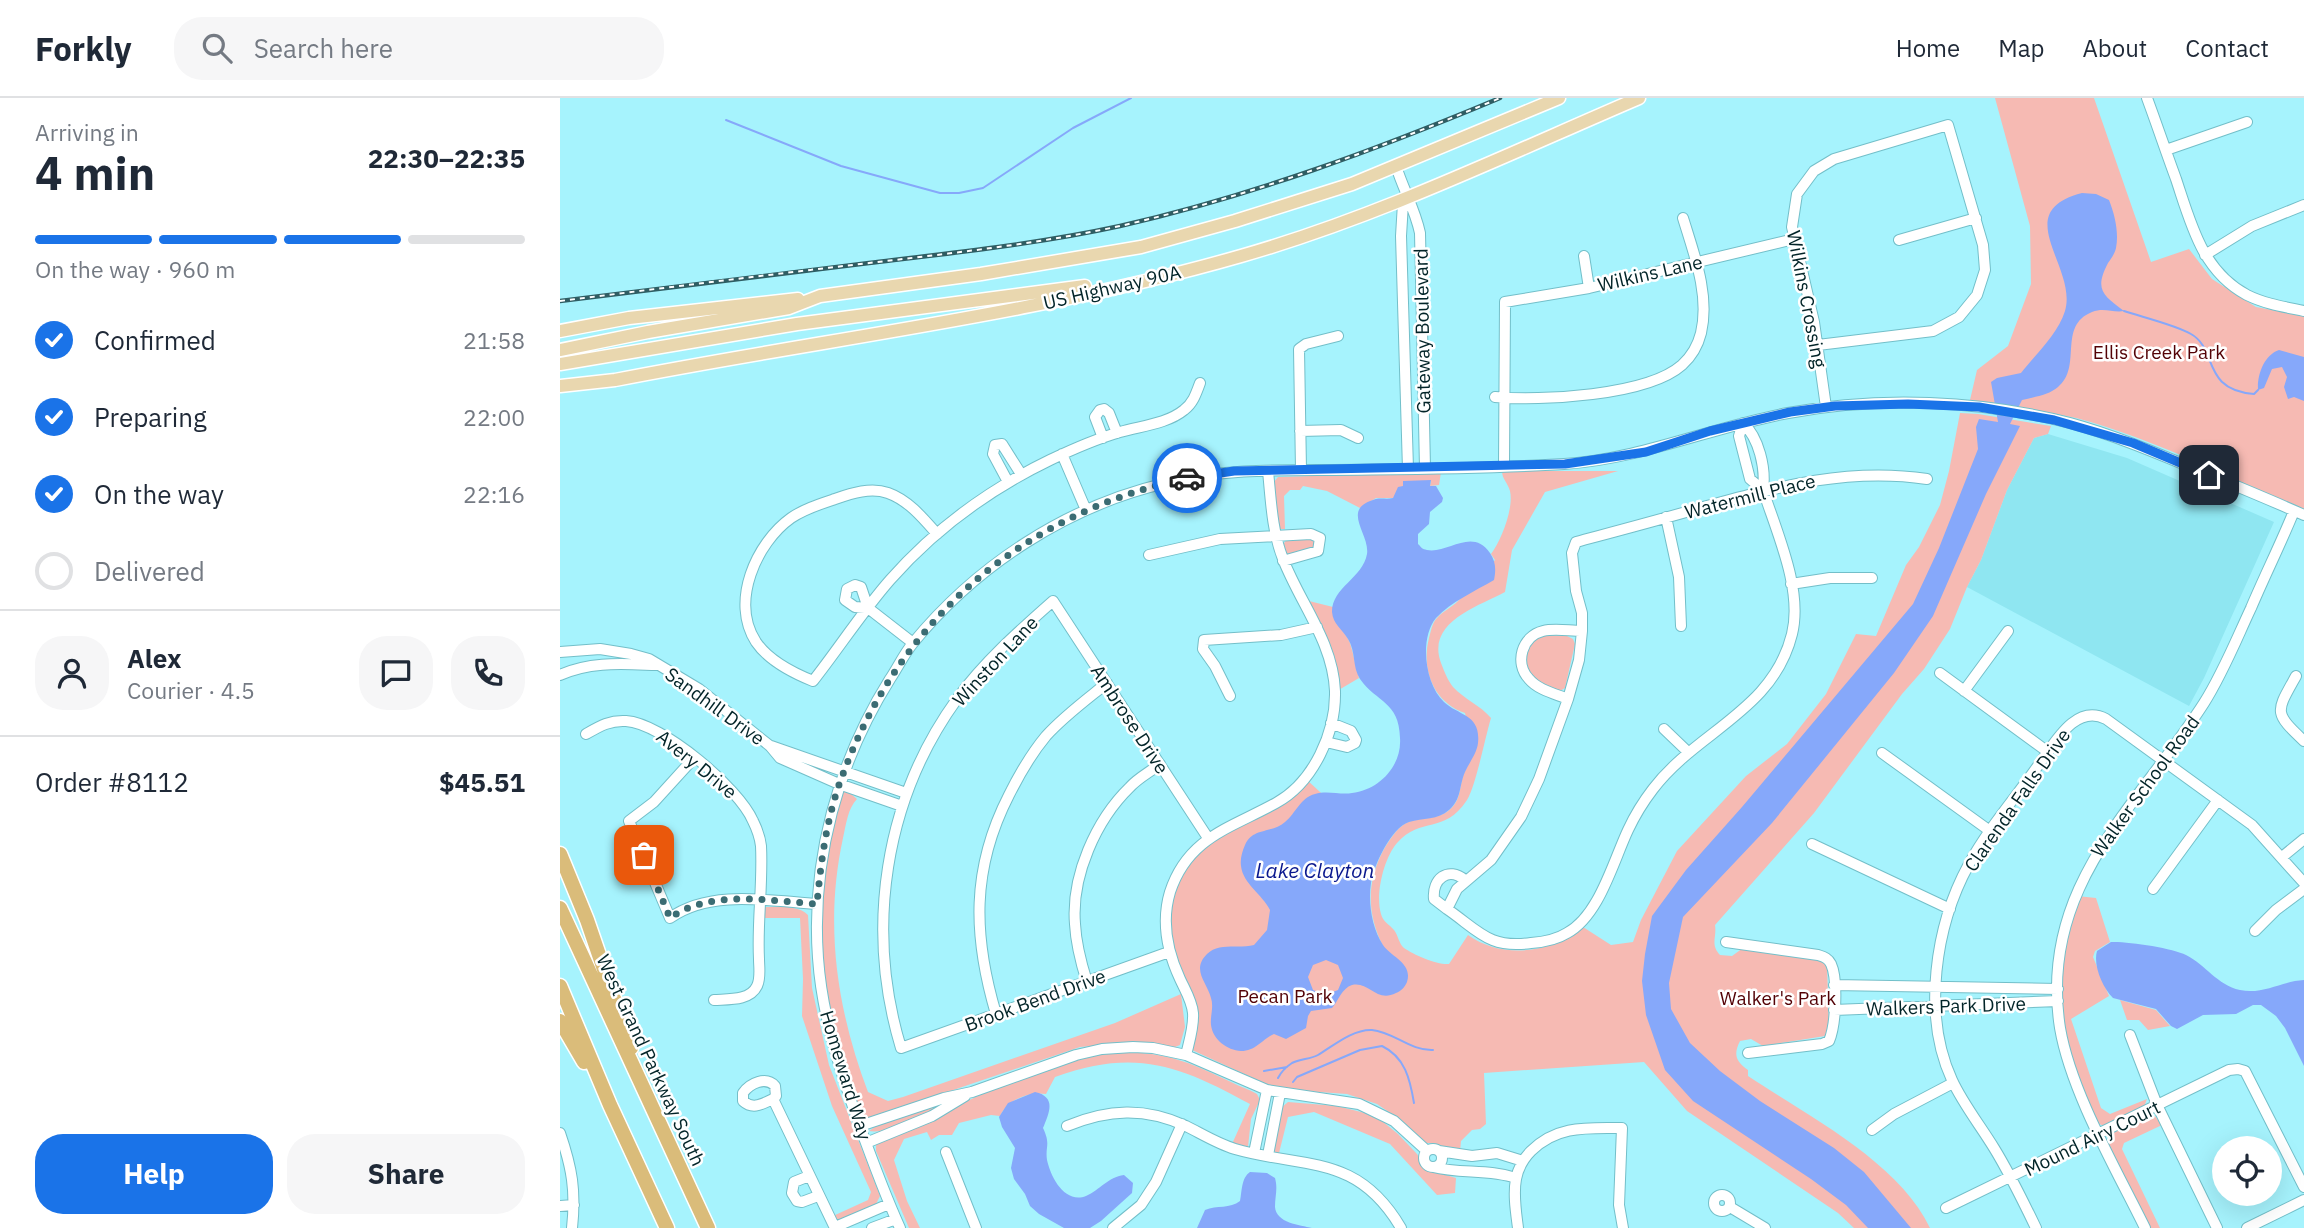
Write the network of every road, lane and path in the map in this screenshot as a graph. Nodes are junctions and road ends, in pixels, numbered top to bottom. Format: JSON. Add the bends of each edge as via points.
{"nodes":[{"id":1,"x":1559,"y":98,"type":"edge"},
{"id":2,"x":1639,"y":98,"type":"edge"},
{"id":3,"x":2147,"y":98,"type":"edge"},
{"id":4,"x":2247,"y":122,"type":"dead end"},
{"id":5,"x":2166,"y":150,"type":"junction"},
{"id":6,"x":1396,"y":166,"type":"junction"},
{"id":7,"x":1407,"y":197,"type":"junction"},
{"id":8,"x":2304,"y":205,"type":"edge"},
{"id":9,"x":1684,"y":218,"type":"dead end"},
{"id":10,"x":1976,"y":218,"type":"junction"},
{"id":11,"x":1794,"y":239,"type":"junction"},
{"id":12,"x":1899,"y":240,"type":"dead end"},
{"id":13,"x":2205,"y":255,"type":"junction"},
{"id":14,"x":1584,"y":256,"type":"dead end"},
{"id":15,"x":1696,"y":262,"type":"junction"},
{"id":16,"x":1141,"y":281,"type":"junction"},
{"id":17,"x":1589,"y":288,"type":"junction"},
{"id":18,"x":820,"y":296,"type":"junction"},
{"id":19,"x":2304,"y":310,"type":"edge"},
{"id":20,"x":560,"y":331,"type":"edge"},
{"id":21,"x":1338,"y":336,"type":"dead end"},
{"id":22,"x":1818,"y":345,"type":"junction"},
{"id":23,"x":560,"y":350,"type":"edge"},
{"id":24,"x":560,"y":364,"type":"edge"},
{"id":25,"x":1200,"y":383,"type":"dead end"},
{"id":26,"x":560,"y":386,"type":"edge"},
{"id":27,"x":1500,"y":397,"type":"junction"},
{"id":28,"x":1826,"y":407,"type":"junction"},
{"id":29,"x":1743,"y":423,"type":"junction"},
{"id":30,"x":1300,"y":431,"type":"junction"},
{"id":31,"x":1117,"y":433,"type":"junction"},
{"id":32,"x":1103,"y":438,"type":"junction"},
{"id":33,"x":1358,"y":438,"type":"dead end"},
{"id":34,"x":1062,"y":454,"type":"junction"},
{"id":35,"x":1504,"y":466,"type":"junction"},
{"id":36,"x":1425,"y":468,"type":"junction"},
{"id":37,"x":1408,"y":469,"type":"junction"},
{"id":38,"x":1301,"y":470,"type":"junction"},
{"id":39,"x":1268,"y":471,"type":"junction"},
{"id":40,"x":1021,"y":474,"type":"junction"},
{"id":41,"x":1927,"y":479,"type":"dead end"},
{"id":42,"x":1008,"y":482,"type":"junction"},
{"id":43,"x":1763,"y":490,"type":"junction"},
{"id":44,"x":1086,"y":510,"type":"junction"},
{"id":45,"x":2299,"y":513,"type":"edge"},
{"id":46,"x":1666,"y":517,"type":"junction"},
{"id":47,"x":937,"y":534,"type":"junction"},
{"id":48,"x":1275,"y":536,"type":"junction"},
{"id":49,"x":1149,"y":555,"type":"dead end"},
{"id":50,"x":1283,"y":561,"type":"junction"},
{"id":51,"x":1872,"y":579,"type":"dead end"},
{"id":52,"x":1791,"y":583,"type":"junction"},
{"id":53,"x":1053,"y":601,"type":"joint"},
{"id":54,"x":868,"y":607,"type":"junction"},
{"id":55,"x":1681,"y":626,"type":"dead end"},
{"id":56,"x":1317,"y":627,"type":"junction"},
{"id":57,"x":1582,"y":631,"type":"junction"},
{"id":58,"x":2008,"y":632,"type":"dead end"},
{"id":59,"x":913,"y":643,"type":"junction"},
{"id":60,"x":563,"y":652,"type":"edge"},
{"id":61,"x":659,"y":666,"type":"junction"},
{"id":62,"x":572,"y":670,"type":"junction"},
{"id":63,"x":1940,"y":673,"type":"dead end"},
{"id":64,"x":560,"y":675,"type":"edge"},
{"id":65,"x":2296,"y":676,"type":"dead end"},
{"id":66,"x":1107,"y":683,"type":"junction"},
{"id":67,"x":1964,"y":691,"type":"junction"},
{"id":68,"x":1230,"y":696,"type":"dead end"},
{"id":69,"x":1568,"y":699,"type":"junction"},
{"id":70,"x":1331,"y":723,"type":"junction"},
{"id":71,"x":1664,"y":729,"type":"dead end"},
{"id":72,"x":586,"y":734,"type":"dead end"},
{"id":73,"x":1326,"y":741,"type":"junction"},
{"id":74,"x":2304,"y":741,"type":"edge"},
{"id":75,"x":771,"y":746,"type":"junction"},
{"id":76,"x":1688,"y":752,"type":"junction"},
{"id":77,"x":2048,"y":752,"type":"junction"},
{"id":78,"x":1882,"y":753,"type":"dead end"},
{"id":79,"x":694,"y":758,"type":"junction"},
{"id":80,"x":2164,"y":760,"type":"junction"},
{"id":81,"x":1160,"y":764,"type":"junction"},
{"id":82,"x":844,"y":771,"type":"junction"},
{"id":83,"x":839,"y":784,"type":"junction"},
{"id":84,"x":906,"y":793,"type":"junction"},
{"id":85,"x":2218,"y":800,"type":"junction"},
{"id":86,"x":902,"y":806,"type":"junction"},
{"id":87,"x":1990,"y":831,"type":"junction"},
{"id":88,"x":1208,"y":838,"type":"junction"},
{"id":89,"x":2304,"y":839,"type":"edge"},
{"id":90,"x":1812,"y":844,"type":"dead end"},
{"id":91,"x":560,"y":854,"type":"edge"},
{"id":92,"x":2282,"y":857,"type":"junction"},
{"id":93,"x":1465,"y":880,"type":"junction"},
{"id":94,"x":2304,"y":883,"type":"edge"},
{"id":95,"x":2153,"y":889,"type":"dead end"},
{"id":96,"x":2304,"y":890,"type":"edge"},
{"id":97,"x":759,"y":901,"type":"junction"},
{"id":98,"x":817,"y":904,"type":"junction"},
{"id":99,"x":560,"y":908,"type":"edge"},
{"id":100,"x":1447,"y":909,"type":"junction"},
{"id":101,"x":1950,"y":909,"type":"junction"},
{"id":102,"x":2255,"y":930,"type":"dead end"},
{"id":103,"x":1726,"y":942,"type":"dead end"},
{"id":104,"x":1170,"y":953,"type":"junction"},
{"id":105,"x":1087,"y":982,"type":"junction"},
{"id":106,"x":1834,"y":985,"type":"junction"},
{"id":107,"x":560,"y":986,"type":"edge"},
{"id":108,"x":1937,"y":987,"type":"junction"},
{"id":109,"x":2058,"y":989,"type":"junction"},
{"id":110,"x":714,"y":1000,"type":"dead end"},
{"id":111,"x":2058,"y":1001,"type":"junction"},
{"id":112,"x":1936,"y":1007,"type":"junction"},
{"id":113,"x":1834,"y":1010,"type":"junction"},
{"id":114,"x":996,"y":1014,"type":"junction"},
{"id":115,"x":560,"y":1021,"type":"edge"},
{"id":116,"x":2130,"y":1035,"type":"dead end"},
{"id":117,"x":901,"y":1048,"type":"joint"},
{"id":118,"x":1748,"y":1053,"type":"dead end"},
{"id":119,"x":1186,"y":1055,"type":"junction"},
{"id":120,"x":641,"y":1079,"type":"junction"},
{"id":121,"x":1953,"y":1083,"type":"junction"},
{"id":122,"x":1267,"y":1090,"type":"junction"},
{"id":123,"x":972,"y":1092,"type":"junction"},
{"id":124,"x":1280,"y":1093,"type":"junction"},
{"id":125,"x":773,"y":1099,"type":"dead end"},
{"id":126,"x":610,"y":1105,"type":"junction"},
{"id":127,"x":2157,"y":1105,"type":"junction"},
{"id":128,"x":1182,"y":1124,"type":"junction"},
{"id":129,"x":860,"y":1126,"type":"junction"},
{"id":130,"x":1067,"y":1126,"type":"dead end"},
{"id":131,"x":1259,"y":1126,"type":"junction"},
{"id":132,"x":1273,"y":1129,"type":"junction"},
{"id":133,"x":1872,"y":1130,"type":"dead end"},
{"id":134,"x":560,"y":1133,"type":"edge"},
{"id":135,"x":2098,"y":1134,"type":"junction"},
{"id":136,"x":866,"y":1143,"type":"junction"},
{"id":137,"x":1427,"y":1151,"type":"junction"},
{"id":138,"x":1439,"y":1151,"type":"junction"},
{"id":139,"x":946,"y":1152,"type":"dead end"},
{"id":140,"x":1254,"y":1153,"type":"junction"},
{"id":141,"x":1268,"y":1155,"type":"junction"},
{"id":142,"x":1523,"y":1161,"type":"junction"},
{"id":143,"x":1433,"y":1167,"type":"junction"},
{"id":144,"x":809,"y":1177,"type":"junction"},
{"id":145,"x":2012,"y":1177,"type":"junction"},
{"id":146,"x":1516,"y":1178,"type":"junction"},
{"id":147,"x":2304,"y":1187,"type":"edge"},
{"id":148,"x":818,"y":1196,"type":"junction"},
{"id":149,"x":2304,"y":1200,"type":"edge"},
{"id":150,"x":889,"y":1204,"type":"junction"},
{"id":151,"x":574,"y":1205,"type":"junction"},
{"id":152,"x":560,"y":1206,"type":"edge"},
{"id":153,"x":1730,"y":1207,"type":"dead end"},
{"id":154,"x":1946,"y":1208,"type":"dead end"},
{"id":155,"x":898,"y":1223,"type":"edge"},
{"id":156,"x":572,"y":1228,"type":"edge"},
{"id":157,"x":667,"y":1228,"type":"edge"},
{"id":158,"x":708,"y":1228,"type":"edge"},
{"id":159,"x":835,"y":1228,"type":"edge"},
{"id":160,"x":872,"y":1228,"type":"edge"},
{"id":161,"x":976,"y":1228,"type":"edge"},
{"id":162,"x":1113,"y":1228,"type":"edge"},
{"id":163,"x":1401,"y":1228,"type":"edge"},
{"id":164,"x":1518,"y":1228,"type":"edge"},
{"id":165,"x":1623,"y":1228,"type":"edge"},
{"id":166,"x":1765,"y":1228,"type":"edge"},
{"id":167,"x":2036,"y":1228,"type":"edge"},
{"id":168,"x":2144,"y":1228,"type":"edge"},
{"id":169,"x":2217,"y":1228,"type":"edge"},
{"id":170,"x":2247,"y":1228,"type":"edge"}],
"edges":[{"from":1,"to":6,"type":"main road","name":"US Highway 90A"},
{"from":2,"to":7,"type":"main road","name":"US Highway 90A"},
{"from":3,"to":5,"type":"street"},
{"from":4,"to":5,"type":"street"},
{"from":5,"to":13,"type":"street"},
{"from":6,"to":7,"type":"street","name":"Gateway Boulevard"},
{"from":6,"to":18,"type":"main road","name":"US Highway 90A","via":[[1304,200],[1142,247]]},
{"from":7,"to":16,"type":"main road","name":"US Highway 90A","via":[[1316,233]]},
{"from":7,"to":36,"type":"street","name":"Gateway Boulevard","via":[[1420,233]]},
{"from":7,"to":37,"type":"street","name":"Gateway Boulevard","via":[[1401,236]]},
{"from":8,"to":13,"type":"street","via":[[2252,226]]},
{"from":9,"to":15,"type":"street"},
{"from":10,"to":11,"type":"street","name":"Wilkins Crossing","via":[[1948,125],[1823,164],[1797,194]]},
{"from":10,"to":12,"type":"street"},
{"from":10,"to":22,"type":"street","via":[[1984,276],[1974,301],[1959,317],[1926,332]]},
{"from":11,"to":15,"type":"street","name":"Wilkins Lane"},
{"from":11,"to":22,"type":"street","name":"Wilkins Crossing"},
{"from":13,"to":19,"type":"street","via":[[2244,293]]},
{"from":14,"to":17,"type":"street"},
{"from":15,"to":17,"type":"street","name":"Wilkins Lane"},
{"from":15,"to":27,"type":"street","via":[[1703,320],[1697,344],[1681,365],[1658,378],[1600,393]]},
{"from":16,"to":24,"type":"main road","via":[[797,324]]},
{"from":16,"to":26,"type":"main road","name":"US Highway 90A","via":[[999,312]]},
{"from":17,"to":27,"type":"street","name":"Wilkins Lane","via":[[1505,302]]},
{"from":18,"to":20,"type":"main road","via":[[629,318]]},
{"from":18,"to":23,"type":"main road","name":"US Highway 90A","via":[[789,308]]},
{"from":21,"to":30,"type":"street","via":[[1299,349]]},
{"from":22,"to":28,"type":"street","name":"Wilkins Crossing"},
{"from":25,"to":31,"type":"street","via":[[1193,402],[1181,413]]},
{"from":27,"to":35,"type":"street"},
{"from":28,"to":29,"type":"street","name":"Homeward Way"},
{"from":28,"to":45,"type":"street","name":"Homeward Way","via":[[1908,404],[1983,408],[2073,424],[2124,440]]},
{"from":29,"to":35,"type":"street","name":"Homeward Way","via":[[1611,459]]},
{"from":29,"to":43,"type":"street","via":[[1754,433],[1765,478]]},
{"from":29,"to":43,"type":"street","via":[[1739,436],[1749,479]]},
{"from":30,"to":33,"type":"street","via":[[1341,430]]},
{"from":30,"to":38,"type":"street"},
{"from":31,"to":32,"type":"street"},
{"from":31,"to":32,"type":"street","via":[[1109,413],[1100,410],[1095,416]]},
{"from":32,"to":34,"type":"street"},
{"from":34,"to":40,"type":"street"},
{"from":34,"to":44,"type":"street"},
{"from":35,"to":36,"type":"street","name":"Homeward Way"},
{"from":36,"to":37,"type":"street","name":"Homeward Way"},
{"from":37,"to":38,"type":"street","name":"Homeward Way"},
{"from":38,"to":39,"type":"street","name":"Homeward Way"},
{"from":39,"to":44,"type":"street","name":"Homeward Way","via":[[1175,480]]},
{"from":39,"to":48,"type":"street"},
{"from":40,"to":42,"type":"street"},
{"from":40,"to":42,"type":"street","via":[[1002,444],[995,445],[993,454]]},
{"from":41,"to":43,"type":"street","name":"Watermill Place","via":[[1836,477]]},
{"from":42,"to":47,"type":"street"},
{"from":43,"to":46,"type":"street","name":"Watermill Place"},
{"from":43,"to":52,"type":"street"},
{"from":44,"to":59,"type":"street","name":"Homeward Way","via":[[991,568]]},
{"from":45,"to":80,"type":"street","name":"Walker School Road","via":[[2217,682]]},
{"from":46,"to":55,"type":"street","via":[[1679,577]]},
{"from":46,"to":57,"type":"street","name":"Watermill Place","via":[[1576,542],[1572,553]]},
{"from":47,"to":54,"type":"street"},
{"from":47,"to":54,"type":"street","via":[[901,500],[878,491],[846,495],[793,516],[763,547],[750,577],[747,607],[755,640],[789,670],[813,681]]},
{"from":48,"to":49,"type":"street","via":[[1220,539]]},
{"from":48,"to":50,"type":"street"},
{"from":48,"to":50,"type":"street","via":[[1311,534],[1320,538],[1318,551]]},
{"from":50,"to":56,"type":"street"},
{"from":51,"to":52,"type":"street"},
{"from":52,"to":76,"type":"street","via":[[1794,626],[1774,677],[1752,702]]},
{"from":53,"to":66,"type":"street","name":"Ambrose Drive"},
{"from":53,"to":84,"type":"street","name":"Winston Lane","via":[[997,653],[958,698]]},
{"from":54,"to":59,"type":"street"},
{"from":56,"to":68,"type":"street","via":[[1281,635],[1204,640],[1203,649]]},
{"from":56,"to":70,"type":"street","via":[[1334,680]]},
{"from":57,"to":69,"type":"street"},
{"from":57,"to":69,"type":"street","via":[[1536,634],[1528,639],[1521,655],[1527,678]]},
{"from":58,"to":67,"type":"street"},
{"from":59,"to":82,"type":"street","name":"Homeward Way","via":[[872,709]]},
{"from":60,"to":61,"type":"street","name":"Sandhill Drive","via":[[616,651]]},
{"from":60,"to":62,"type":"street"},
{"from":61,"to":62,"type":"street","name":"Sandhill Drive","via":[[597,665]]},
{"from":61,"to":75,"type":"street","name":"Sandhill Drive","via":[[699,689]]},
{"from":62,"to":64,"type":"street","name":"Sandhill Drive"},
{"from":63,"to":67,"type":"street"},
{"from":65,"to":74,"type":"street","via":[[2280,715]]},
{"from":66,"to":81,"type":"street","name":"Ambrose Drive"},
{"from":66,"to":114,"type":"street","via":[[1045,737],[1015,783],[989,840],[978,912],[980,947]]},
{"from":67,"to":77,"type":"street"},
{"from":69,"to":93,"type":"street","via":[[1521,817],[1490,860]]},
{"from":70,"to":73,"type":"street"},
{"from":70,"to":73,"type":"street","via":[[1352,731],[1356,740],[1347,747]]},
{"from":71,"to":76,"type":"street"},
{"from":72,"to":79,"type":"street","name":"Avery Drive","via":[[605,722],[639,723],[664,734]]},
{"from":73,"to":88,"type":"street","via":[[1303,779],[1278,802]]},
{"from":75,"to":82,"type":"street","name":"Sandhill Drive"},
{"from":75,"to":83,"type":"street","name":"Sandhill Drive","via":[[780,758]]},
{"from":76,"to":100,"type":"street","via":[[1639,809],[1599,895],[1574,929],[1543,942],[1508,945],[1493,942]]},
{"from":77,"to":80,"type":"street","name":"Clarenda Falls Drive","via":[[2070,724],[2091,714],[2106,719]]},
{"from":77,"to":87,"type":"street","name":"Clarenda Falls Drive"},
{"from":78,"to":87,"type":"street"},
{"from":79,"to":97,"type":"street","name":"Avery Drive","via":[[738,797],[754,821],[761,847]]},
{"from":79,"to":97,"type":"street","via":[[654,803],[629,821],[670,918],[712,902]]},
{"from":80,"to":85,"type":"street","name":"Clarenda Falls Drive"},
{"from":80,"to":109,"type":"street","name":"Walker School Road","via":[[2087,870],[2062,940]]},
{"from":81,"to":88,"type":"street","name":"Ambrose Drive"},
{"from":81,"to":105,"type":"street","via":[[1118,799],[1089,849],[1074,921]]},
{"from":82,"to":83,"type":"street","name":"Homeward Way"},
{"from":82,"to":84,"type":"street","name":"Sandhill Drive"},
{"from":83,"to":86,"type":"street","name":"Sandhill Drive"},
{"from":83,"to":98,"type":"street","name":"Homeward Way"},
{"from":84,"to":86,"type":"street","name":"Winston Lane"},
{"from":85,"to":92,"type":"street","name":"Clarenda Falls Drive","via":[[2252,825]]},
{"from":85,"to":95,"type":"street"},
{"from":86,"to":117,"type":"street","name":"Winston Lane","via":[[890,848],[882,941],[888,1000]]},
{"from":87,"to":101,"type":"street","name":"Clarenda Falls Drive","via":[[1968,866]]},
{"from":88,"to":104,"type":"street","via":[[1187,859],[1170,894],[1166,923]]},
{"from":89,"to":92,"type":"street"},
{"from":90,"to":101,"type":"street"},
{"from":91,"to":120,"type":"highway"},
{"from":92,"to":94,"type":"street","name":"Clarenda Falls Drive"},
{"from":93,"to":100,"type":"street"},
{"from":93,"to":100,"type":"street","via":[[1457,874],[1438,878],[1434,899]]},
{"from":96,"to":102,"type":"street"},
{"from":97,"to":98,"type":"street"},
{"from":97,"to":110,"type":"street","name":"Avery Drive","via":[[757,986],[736,999]]},
{"from":98,"to":129,"type":"street","name":"Homeward Way","via":[[818,961],[827,1020]]},
{"from":99,"to":120,"type":"highway","name":"West Grand Parkway South"},
{"from":101,"to":108,"type":"street","name":"Clarenda Falls Drive"},
{"from":103,"to":106,"type":"street","via":[[1826,958],[1832,965]]},
{"from":104,"to":105,"type":"street","name":"Brook Bend Drive"},
{"from":104,"to":119,"type":"street","via":[[1193,1014]]},
{"from":105,"to":114,"type":"street","name":"Brook Bend Drive"},
{"from":106,"to":108,"type":"street","name":"Walkers Park Drive"},
{"from":106,"to":113,"type":"street"},
{"from":107,"to":126,"type":"highway"},
{"from":108,"to":109,"type":"street","name":"Walkers Park Drive"},
{"from":108,"to":112,"type":"street","name":"Clarenda Falls Drive"},
{"from":109,"to":111,"type":"street","name":"Walker School Road"},
{"from":111,"to":112,"type":"street","name":"Walkers Park Drive"},
{"from":111,"to":135,"type":"street","name":"Walker School Road","via":[[2066,1052]]},
{"from":112,"to":113,"type":"street","name":"Walkers Park Drive"},
{"from":112,"to":121,"type":"street","name":"Clarenda Falls Drive","via":[[1943,1055]]},
{"from":113,"to":118,"type":"street","via":[[1829,1041]]},
{"from":114,"to":117,"type":"street","name":"Brook Bend Drive"},
{"from":115,"to":126,"type":"highway"},
{"from":116,"to":127,"type":"street"},
{"from":119,"to":122,"type":"street"},
{"from":119,"to":123,"type":"street","via":[[1153,1048],[1102,1049]]},
{"from":120,"to":158,"type":"highway","name":"West Grand Parkway South"},
{"from":121,"to":133,"type":"street"},
{"from":121,"to":145,"type":"street","name":"Clarenda Falls Drive"},
{"from":122,"to":124,"type":"street"},
{"from":122,"to":131,"type":"street"},
{"from":123,"to":129,"type":"street"},
{"from":123,"to":136,"type":"street","via":[[932,1116]]},
{"from":124,"to":132,"type":"street"},
{"from":124,"to":137,"type":"street","via":[[1374,1110],[1394,1121]]},
{"from":125,"to":144,"type":"street"},
{"from":126,"to":157,"type":"highway"},
{"from":127,"to":135,"type":"street","name":"Mound Airy Court"},
{"from":127,"to":147,"type":"street","name":"Mound Airy Court","via":[[2229,1070],[2245,1071]]},
{"from":127,"to":169,"type":"street"},
{"from":128,"to":130,"type":"street","via":[[1164,1116],[1116,1112]]},
{"from":128,"to":140,"type":"street","via":[[1233,1149]]},
{"from":128,"to":162,"type":"street","via":[[1149,1193]]},
{"from":129,"to":136,"type":"street","name":"Homeward Way"},
{"from":131,"to":132,"type":"street"},
{"from":131,"to":140,"type":"street"},
{"from":132,"to":141,"type":"street"},
{"from":134,"to":151,"type":"street","via":[[571,1167]]},
{"from":135,"to":145,"type":"street","name":"Mound Airy Court"},
{"from":135,"to":168,"type":"street","name":"Walker School Road"},
{"from":136,"to":150,"type":"street","name":"Homeward Way"},
{"from":137,"to":138,"type":"street"},
{"from":137,"to":143,"type":"street","via":[[1425,1161]]},
{"from":138,"to":142,"type":"street","via":[[1472,1156],[1497,1153]]},
{"from":138,"to":143,"type":"street","via":[[1441,1161]]},
{"from":139,"to":161,"type":"street"},
{"from":140,"to":141,"type":"street"},
{"from":141,"to":163,"type":"street","via":[[1341,1171],[1376,1195]]},
{"from":142,"to":146,"type":"street"},
{"from":142,"to":165,"type":"street","via":[[1558,1132],[1622,1128],[1619,1205]]},
{"from":143,"to":146,"type":"street"},
{"from":144,"to":148,"type":"street"},
{"from":144,"to":148,"type":"street","via":[[794,1182],[792,1194],[802,1202]]},
{"from":145,"to":154,"type":"street","name":"Mound Airy Court"},
{"from":145,"to":167,"type":"street","name":"Clarenda Falls Drive"},
{"from":146,"to":164,"type":"street"},
{"from":148,"to":159,"type":"street"},
{"from":149,"to":170,"type":"street"},
{"from":150,"to":155,"type":"street","name":"Homeward Way"},
{"from":150,"to":159,"type":"street"},
{"from":151,"to":152,"type":"street"},
{"from":151,"to":156,"type":"street"},
{"from":153,"to":166,"type":"street"},
{"from":155,"to":160,"type":"street"}]}
